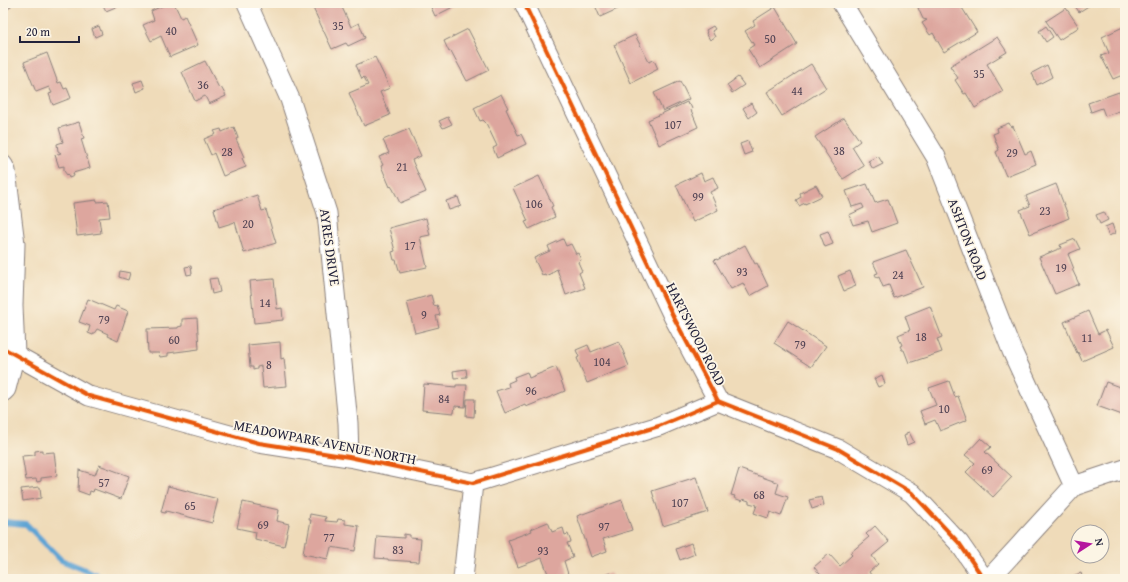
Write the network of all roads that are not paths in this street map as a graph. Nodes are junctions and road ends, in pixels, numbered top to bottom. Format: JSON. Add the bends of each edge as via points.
{"nodes":[{"id":1,"x":248,"y":3,"type":"edge"},
{"id":2,"x":524,"y":3,"type":"edge"},
{"id":3,"x":842,"y":3,"type":"edge"},
{"id":4,"x":3,"y":165,"type":"edge"},
{"id":5,"x":9,"y":351,"type":"edge"},
{"id":6,"x":3,"y":392,"type":"edge"},
{"id":7,"x":718,"y":400,"type":"junction"},
{"id":8,"x":349,"y":457,"type":"junction"},
{"id":9,"x":1125,"y":469,"type":"edge"},
{"id":10,"x":472,"y":483,"type":"junction"},
{"id":11,"x":1074,"y":486,"type":"junction"},
{"id":12,"x":463,"y":579,"type":"edge"},
{"id":13,"x":984,"y":579,"type":"edge"},
{"id":14,"x":989,"y":579,"type":"edge"}],
"edges":[{"from":1,"to":8,"type":"street","name":"AYRES DRIVE","via":[[290,99],[327,212]]},
{"from":2,"to":7,"type":"street","name":"HARTSWOOD ROAD","via":[[673,316]]},
{"from":3,"to":11,"type":"street","name":"ASHTON ROAD","via":[[936,156],[1012,351]]},
{"from":4,"to":5,"type":"street","via":[[6,171],[15,244]]},
{"from":5,"to":6,"type":"street","via":[[6,389]]},
{"from":5,"to":8,"type":"street","name":"MEADOWPARK AVENUE NORTH","via":[[89,396],[258,443]]},
{"from":7,"to":10,"type":"street","name":"MEADOWPARK AVENUE NORTH","via":[[659,426]]},
{"from":7,"to":13,"type":"street","name":"HARTSWOOD ROAD","via":[[838,449],[912,493],[959,543]]},
{"from":8,"to":10,"type":"street","name":"MEADOWPARK AVENUE NORTH"},
{"from":9,"to":11,"type":"street"},
{"from":10,"to":12,"type":"street"},
{"from":11,"to":14,"type":"street"}]}
